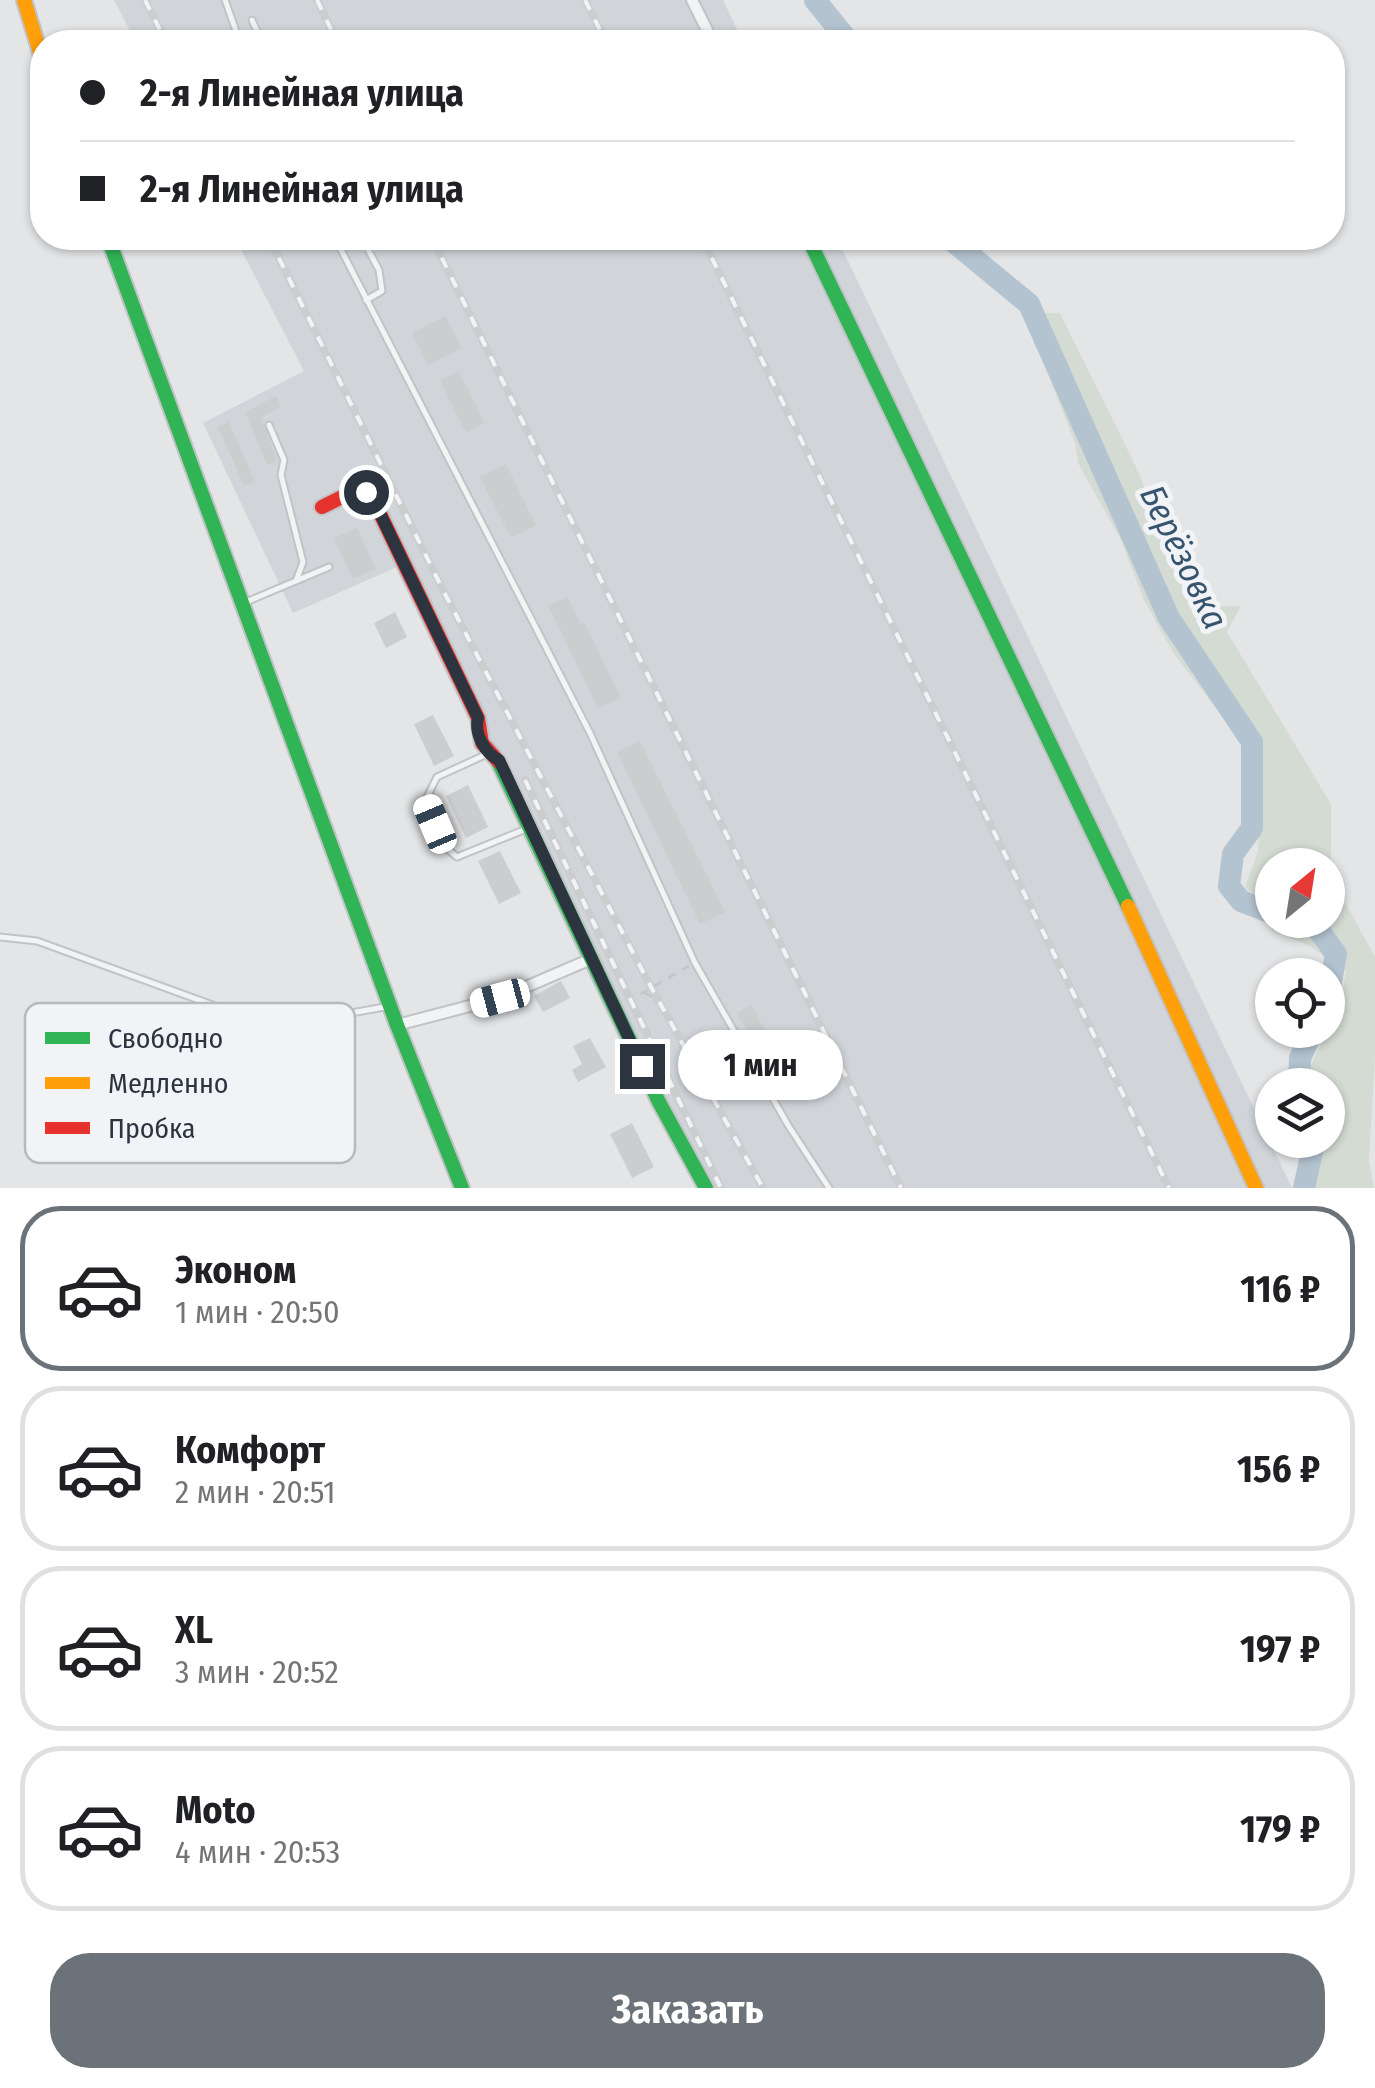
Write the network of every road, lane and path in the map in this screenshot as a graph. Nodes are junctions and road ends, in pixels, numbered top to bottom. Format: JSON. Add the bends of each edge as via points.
{"nodes":[{"id":1,"x":24,"y":0,"type":"edge"},
{"id":2,"x":225,"y":0,"type":"edge"},
{"id":3,"x":692,"y":0,"type":"edge"},
{"id":4,"x":252,"y":20,"type":"dead end"},
{"id":5,"x":33,"y":30,"type":"edge"},
{"id":6,"x":236,"y":30,"type":"edge"},
{"id":7,"x":257,"y":30,"type":"edge"},
{"id":8,"x":707,"y":30,"type":"edge"},
{"id":9,"x":112,"y":250,"type":"edge"},
{"id":10,"x":341,"y":250,"type":"edge"},
{"id":11,"x":368,"y":250,"type":"edge"},
{"id":12,"x":814,"y":250,"type":"edge"},
{"id":13,"x":366,"y":300,"type":"junction"},
{"id":14,"x":269,"y":425,"type":"dead end"},
{"id":15,"x":322,"y":507,"type":"dead end"},
{"id":16,"x":329,"y":567,"type":"dead end"},
{"id":17,"x":296,"y":581,"type":"junction"},
{"id":18,"x":243,"y":603,"type":"junction"},
{"id":19,"x":488,"y":754,"type":"junction"},
{"id":20,"x":530,"y":828,"type":"junction"},
{"id":21,"x":0,"y":937,"type":"edge"},
{"id":22,"x":592,"y":959,"type":"junction"},
{"id":23,"x":695,"y":963,"type":"junction"},
{"id":24,"x":643,"y":992,"type":"junction"},
{"id":25,"x":655,"y":998,"type":"dead end"},
{"id":26,"x":208,"y":1003,"type":"edge"},
{"id":27,"x":624,"y":1004,"type":"dead end"},
{"id":28,"x":390,"y":1006,"type":"junction"},
{"id":29,"x":355,"y":1012,"type":"edge"},
{"id":30,"x":397,"y":1025,"type":"junction"},
{"id":31,"x":462,"y":1188,"type":"edge"},
{"id":32,"x":706,"y":1188,"type":"edge"},
{"id":33,"x":829,"y":1188,"type":"edge"},
{"id":34,"x":1256,"y":1188,"type":"edge"}],
"edges":[{"from":1,"to":5,"type":"street"},
{"from":2,"to":6,"type":"lane"},
{"from":3,"to":8,"type":"street"},
{"from":4,"to":7,"type":"lane"},
{"from":9,"to":18,"type":"street"},
{"from":10,"to":13,"type":"lane"},
{"from":11,"to":13,"type":"lane","via":[[382,291]]},
{"from":12,"to":34,"type":"street"},
{"from":13,"to":23,"type":"lane","via":[[590,733]]},
{"from":14,"to":17,"type":"lane","via":[[284,460],[280,475],[303,562]]},
{"from":15,"to":19,"type":"street","via":[[354,491],[374,501],[478,718]]},
{"from":16,"to":17,"type":"lane"},
{"from":17,"to":18,"type":"lane"},
{"from":18,"to":28,"type":"street"},
{"from":19,"to":20,"type":"street","via":[[499,760]]},
{"from":19,"to":20,"type":"lane","via":[[438,777],[425,801],[444,846],[456,857]]},
{"from":20,"to":22,"type":"street"},
{"from":21,"to":26,"type":"lane","via":[[37,941]]},
{"from":22,"to":30,"type":"street","via":[[500,998]]},
{"from":22,"to":32,"type":"street"},
{"from":23,"to":24,"type":"path"},
{"from":23,"to":33,"type":"lane"},
{"from":24,"to":25,"type":"path"},
{"from":24,"to":27,"type":"path"},
{"from":28,"to":29,"type":"lane"},
{"from":28,"to":30,"type":"street"},
{"from":30,"to":31,"type":"street"}]}
